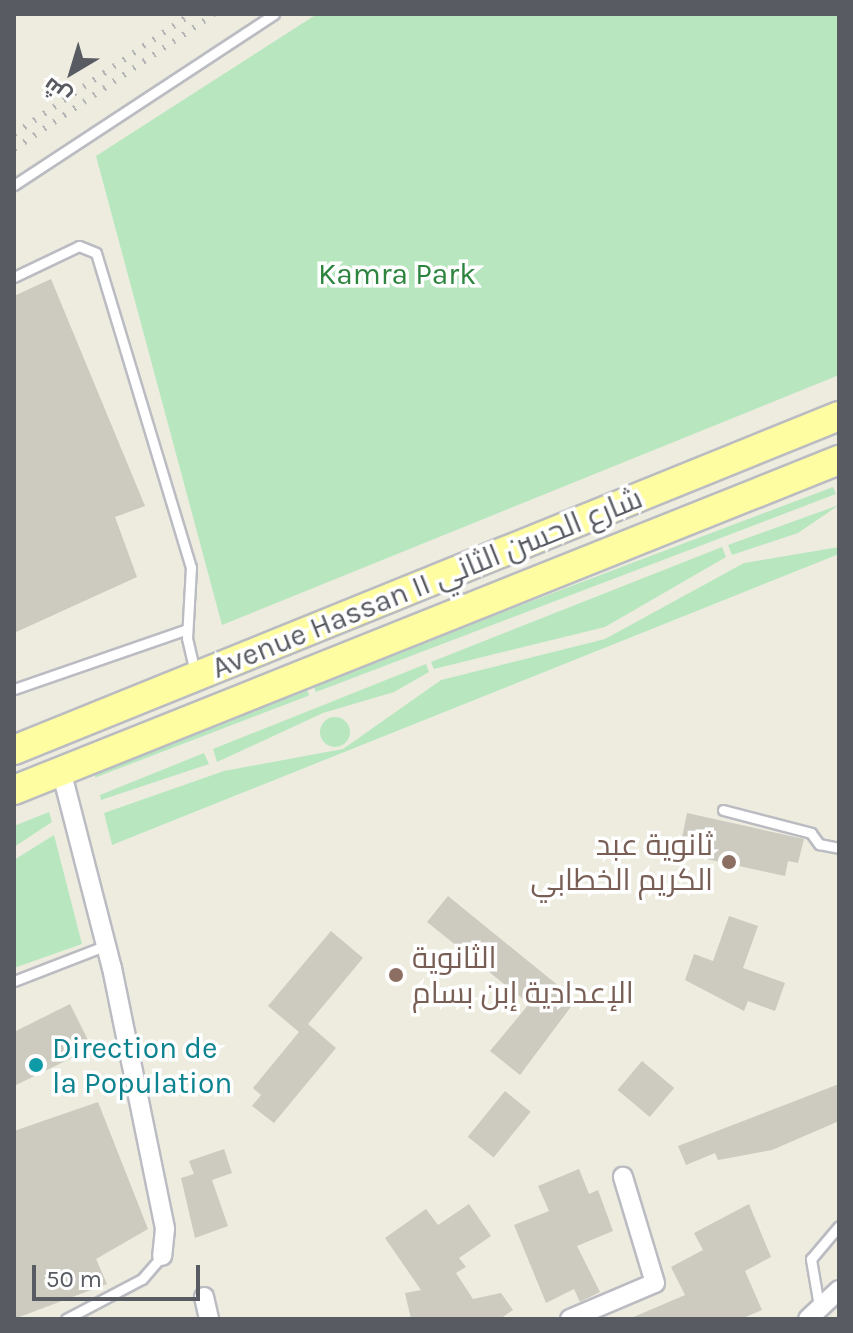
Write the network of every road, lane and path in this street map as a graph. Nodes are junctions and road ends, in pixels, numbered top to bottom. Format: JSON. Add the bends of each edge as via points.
{"nodes":[{"id":1,"x":274,"y":14,"type":"edge"},
{"id":2,"x":14,"y":185,"type":"edge"},
{"id":3,"x":14,"y":277,"type":"edge"},
{"id":4,"x":839,"y":416,"type":"edge"},
{"id":5,"x":839,"y":460,"type":"edge"},
{"id":6,"x":187,"y":629,"type":"junction"},
{"id":7,"x":196,"y":677,"type":"junction"},
{"id":8,"x":14,"y":689,"type":"edge"},
{"id":9,"x":14,"y":750,"type":"edge"},
{"id":10,"x":61,"y":770,"type":"junction"},
{"id":11,"x":14,"y":790,"type":"edge"},
{"id":12,"x":723,"y":810,"type":"dead end"},
{"id":13,"x":839,"y":848,"type":"edge"},
{"id":14,"x":107,"y":945,"type":"junction"},
{"id":15,"x":14,"y":981,"type":"edge"},
{"id":16,"x":623,"y":1177,"type":"dead end"},
{"id":17,"x":839,"y":1226,"type":"edge"},
{"id":18,"x":162,"y":1256,"type":"joint"},
{"id":19,"x":839,"y":1290,"type":"edge"},
{"id":20,"x":204,"y":1297,"type":"dead end"},
{"id":21,"x":814,"y":1313,"type":"edge"},
{"id":22,"x":66,"y":1319,"type":"edge"},
{"id":23,"x":209,"y":1319,"type":"edge"},
{"id":24,"x":570,"y":1319,"type":"edge"}],
"edges":[{"from":1,"to":2,"type":"lane"},
{"from":3,"to":6,"type":"lane","via":[[79,246],[96,253],[191,567]]},
{"from":4,"to":7,"type":"main road","name":"Avenue Hassan II شارع الحسن الثاني"},
{"from":5,"to":10,"type":"main road","name":"Avenue Hassan II شارع الحسن الثاني"},
{"from":6,"to":7,"type":"lane"},
{"from":6,"to":8,"type":"lane"},
{"from":7,"to":9,"type":"main road","name":"Avenue Hassan II شارع الحسن الثاني"},
{"from":10,"to":11,"type":"main road","name":"Avenue Hassan II شارع الحسن الثاني"},
{"from":10,"to":14,"type":"street"},
{"from":12,"to":13,"type":"lane","via":[[811,833],[819,844]]},
{"from":14,"to":15,"type":"lane"},
{"from":14,"to":18,"type":"street","via":[[165,1229]]},
{"from":16,"to":24,"type":"street","via":[[655,1283]]},
{"from":17,"to":21,"type":"lane","via":[[811,1259]]},
{"from":18,"to":22,"type":"lane","via":[[142,1279]]},
{"from":19,"to":21,"type":"street"},
{"from":20,"to":23,"type":"street"}]}
